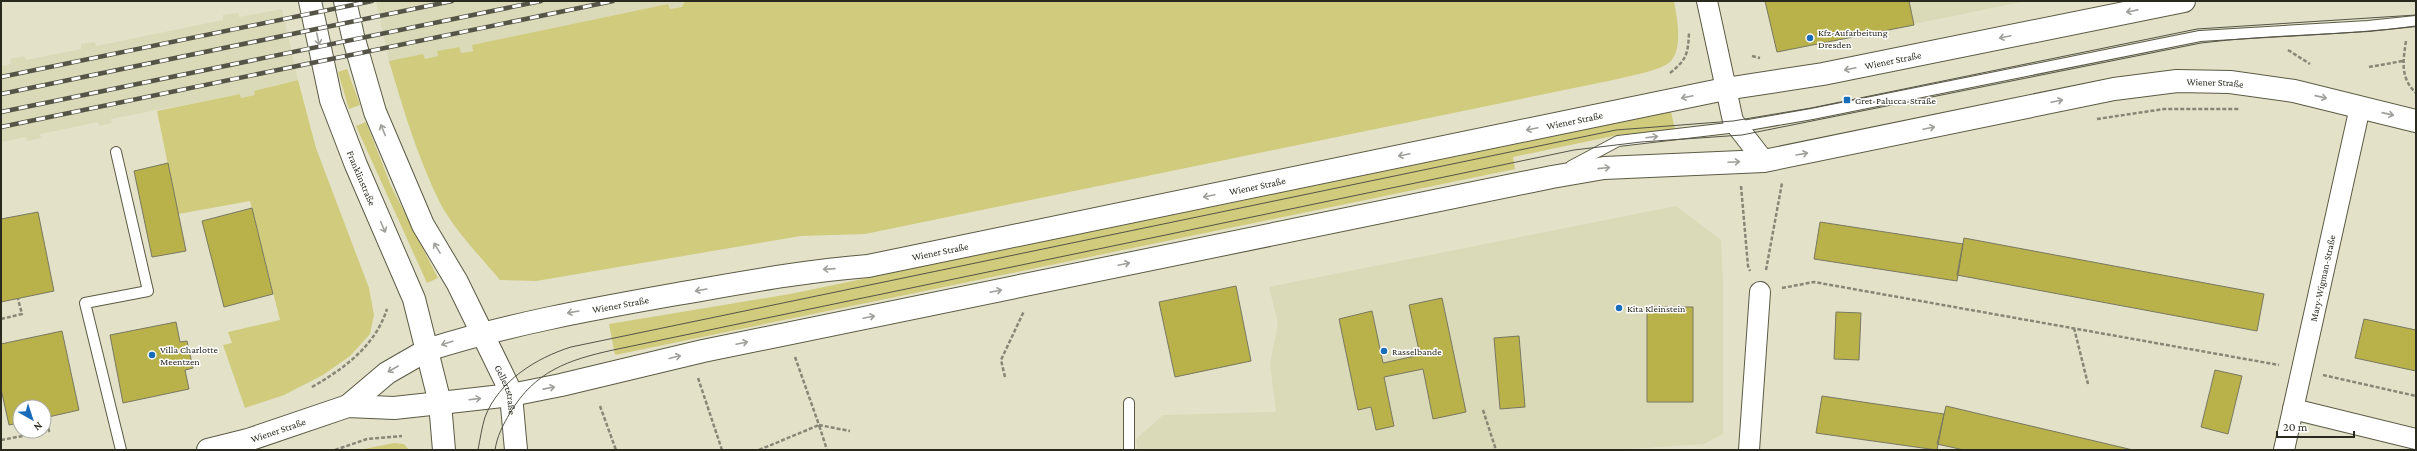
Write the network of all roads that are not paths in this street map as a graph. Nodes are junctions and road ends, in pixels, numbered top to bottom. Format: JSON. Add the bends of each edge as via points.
{"nodes":[{"id":1,"x":310,"y":1,"type":"edge"},
{"id":2,"x":345,"y":1,"type":"edge"},
{"id":3,"x":1707,"y":1,"type":"edge"},
{"id":4,"x":2184,"y":1,"type":"edge"},
{"id":5,"x":2416,"y":21,"type":"edge"},
{"id":6,"x":1725,"y":89,"type":"junction"},
{"id":7,"x":2360,"y":107,"type":"junction"},
{"id":8,"x":2416,"y":120,"type":"edge"},
{"id":9,"x":1737,"y":127,"type":"junction"},
{"id":10,"x":116,"y":152,"type":"dead end"},
{"id":11,"x":1764,"y":161,"type":"junction"},
{"id":12,"x":1552,"y":177,"type":"junction"},
{"id":13,"x":1760,"y":292,"type":"road end"},
{"id":14,"x":483,"y":332,"type":"junction"},
{"id":15,"x":426,"y":350,"type":"junction"},
{"id":16,"x":511,"y":395,"type":"junction"},
{"id":17,"x":440,"y":403,"type":"junction"},
{"id":18,"x":1129,"y":404,"type":"dead end"},
{"id":19,"x":348,"y":406,"type":"junction"},
{"id":20,"x":2293,"y":409,"type":"junction"},
{"id":21,"x":2416,"y":439,"type":"edge"},
{"id":22,"x":121,"y":450,"type":"edge"},
{"id":23,"x":208,"y":450,"type":"edge"},
{"id":24,"x":444,"y":450,"type":"edge"},
{"id":25,"x":516,"y":450,"type":"edge"},
{"id":26,"x":1129,"y":450,"type":"edge"},
{"id":27,"x":1749,"y":450,"type":"edge"},
{"id":28,"x":2284,"y":450,"type":"edge"}],
"edges":[{"from":1,"to":15,"type":"main road","name":"Franklinstraße","one_way":true,"via":[[331,100],[414,299]]},
{"from":14,"to":2,"type":"main road","one_way":true,"via":[[423,225],[375,112],[352,36]]},
{"from":3,"to":6,"type":"street"},
{"from":4,"to":6,"type":"main road","name":"Wiener Straße","one_way":true,"via":[[1823,74]]},
{"from":5,"to":9,"type":"lane","via":[[2200,36],[2106,53],[1889,100]]},
{"from":6,"to":9,"type":"street"},
{"from":6,"to":14,"type":"main road","name":"Wiener Straße","one_way":true,"via":[[868,266],[814,270],[563,314]]},
{"from":7,"to":8,"type":"main road","name":"Wiener Straße","one_way":true},
{"from":11,"to":7,"type":"main road","name":"Wiener Straße","one_way":true,"via":[[2114,89],[2176,81],[2230,82],[2288,90]]},
{"from":7,"to":20,"type":"street","name":"Mary-Wigman-Straße"},
{"from":9,"to":11,"type":"street"},
{"from":12,"to":9,"type":"lane","one_way":true,"via":[[1618,141]]},
{"from":10,"to":22,"type":"lane","via":[[148,291],[85,303]]},
{"from":12,"to":11,"type":"main road","name":"Wiener Straße","one_way":true,"via":[[1604,168]]},
{"from":16,"to":12,"type":"main road","name":"Wiener Straße","one_way":true,"via":[[704,351]]},
{"from":13,"to":27,"type":"street"},
{"from":14,"to":15,"type":"main road","name":"Wiener Straße","one_way":true},
{"from":14,"to":16,"type":"main road","name":"Gellertstraße"},
{"from":15,"to":17,"type":"main road"},
{"from":15,"to":19,"type":"main road","name":"Wiener Straße","one_way":true,"via":[[386,373]]},
{"from":17,"to":16,"type":"main road","name":"Wiener Straße","one_way":true},
{"from":16,"to":25,"type":"main road","name":"Gellertstraße"},
{"from":17,"to":19,"type":"main road","name":"Wiener Straße","via":[[394,408]]},
{"from":17,"to":24,"type":"main road"},
{"from":18,"to":26,"type":"lane"},
{"from":19,"to":23,"type":"main road","name":"Wiener Straße","via":[[248,440]]},
{"from":20,"to":21,"type":"street"},
{"from":20,"to":28,"type":"street","name":"Mary-Wigman-Straße"}]}
